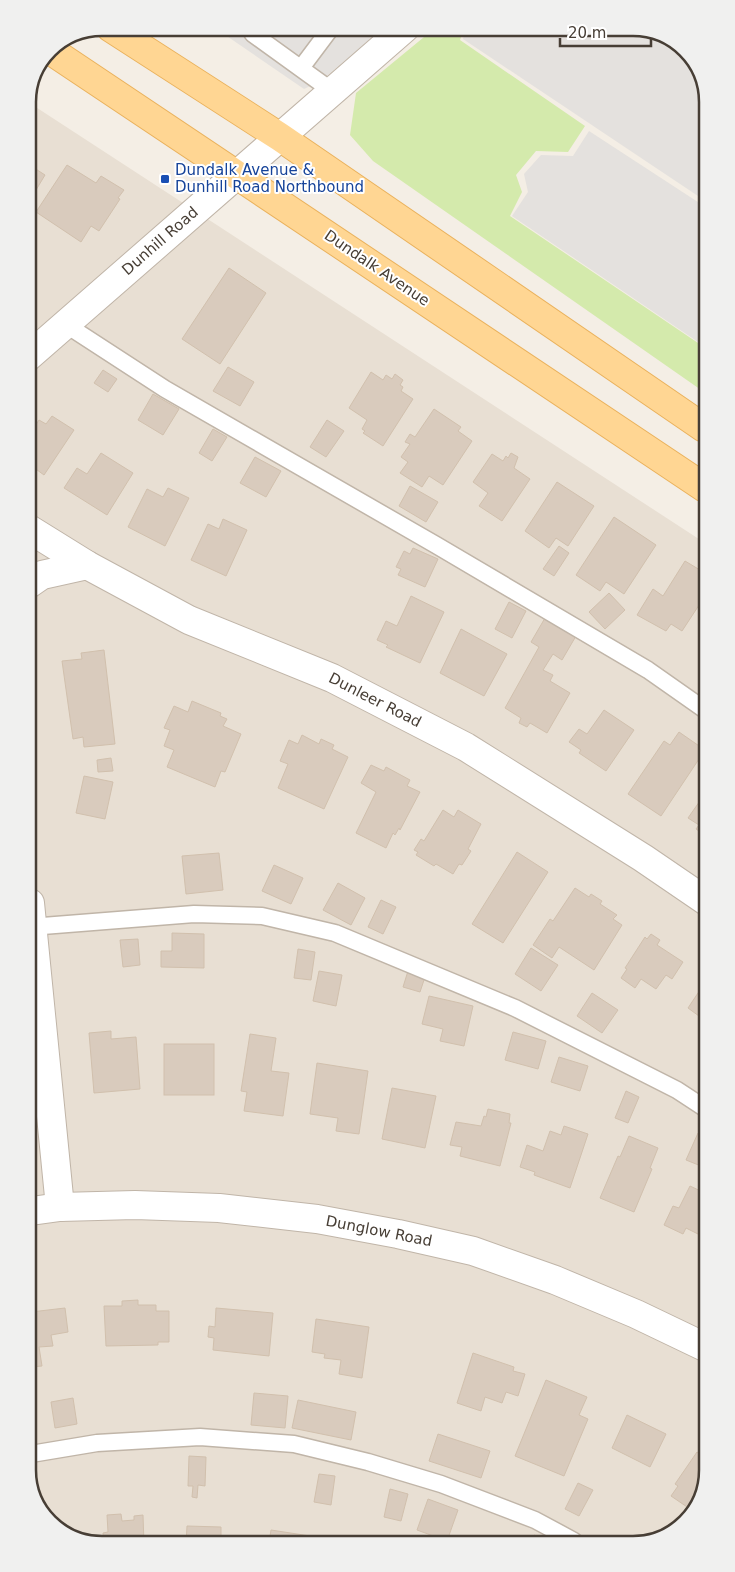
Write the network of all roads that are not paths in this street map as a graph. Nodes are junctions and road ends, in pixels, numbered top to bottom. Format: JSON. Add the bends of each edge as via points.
{"nodes":[{"id":1,"x":123,"y":36,"type":"edge"},
{"id":2,"x":256,"y":36,"type":"edge"},
{"id":3,"x":326,"y":36,"type":"edge"},
{"id":4,"x":396,"y":36,"type":"edge"},
{"id":5,"x":57,"y":55,"type":"edge"},
{"id":6,"x":301,"y":68,"type":"junction"},
{"id":7,"x":332,"y":91,"type":"junction"},
{"id":8,"x":280,"y":137,"type":"junction"},
{"id":9,"x":237,"y":174,"type":"junction"},
{"id":10,"x":65,"y":324,"type":"junction"},
{"id":11,"x":36,"y":350,"type":"edge"},
{"id":12,"x":699,"y":425,"type":"edge"},
{"id":13,"x":699,"y":484,"type":"edge"},
{"id":14,"x":36,"y":532,"type":"edge"},
{"id":15,"x":87,"y":565,"type":"junction"},
{"id":16,"x":36,"y":579,"type":"edge"},
{"id":17,"x":699,"y":706,"type":"edge"},
{"id":18,"x":699,"y":896,"type":"edge"},
{"id":19,"x":36,"y":919,"type":"edge"},
{"id":20,"x":36,"y":969,"type":"edge"},
{"id":21,"x":699,"y":1104,"type":"edge"},
{"id":22,"x":60,"y":1207,"type":"junction"},
{"id":23,"x":36,"y":1210,"type":"edge"},
{"id":24,"x":699,"y":1344,"type":"edge"},
{"id":25,"x":36,"y":1453,"type":"edge"},
{"id":26,"x":565,"y":1536,"type":"edge"}],
"edges":[{"from":1,"to":8,"type":"main road"},
{"from":2,"to":6,"type":"lane"},
{"from":3,"to":6,"type":"lane"},
{"from":4,"to":7,"type":"street","name":"Dunhill Road"},
{"from":5,"to":9,"type":"main road","name":"Dundalk Avenue"},
{"from":6,"to":7,"type":"lane"},
{"from":7,"to":8,"type":"street","name":"Dunhill Road"},
{"from":8,"to":9,"type":"street","name":"Dunhill Road"},
{"from":8,"to":12,"type":"main road"},
{"from":9,"to":10,"type":"street","name":"Dunhill Road"},
{"from":9,"to":13,"type":"main road","name":"Dundalk Avenue"},
{"from":10,"to":11,"type":"street","name":"Dunhill Road"},
{"from":10,"to":17,"type":"lane","via":[[166,388],[648,670]]},
{"from":14,"to":15,"type":"street","name":"Dunleer Road"},
{"from":15,"to":16,"type":"street"},
{"from":15,"to":18,"type":"street","name":"Dunleer Road","via":[[189,620],[332,678],[466,747]]},
{"from":19,"to":21,"type":"lane","via":[[204,914],[262,916],[335,933],[514,1008],[677,1090]]},
{"from":20,"to":22,"type":"street"},
{"from":22,"to":23,"type":"street","name":"Dunglow Road"},
{"from":22,"to":24,"type":"street","name":"Dunglow Road","via":[[219,1208],[317,1219],[398,1234],[474,1251],[555,1280]]},
{"from":25,"to":26,"type":"lane","via":[[97,1443],[200,1437],[294,1444],[441,1484],[535,1520]]}]}
